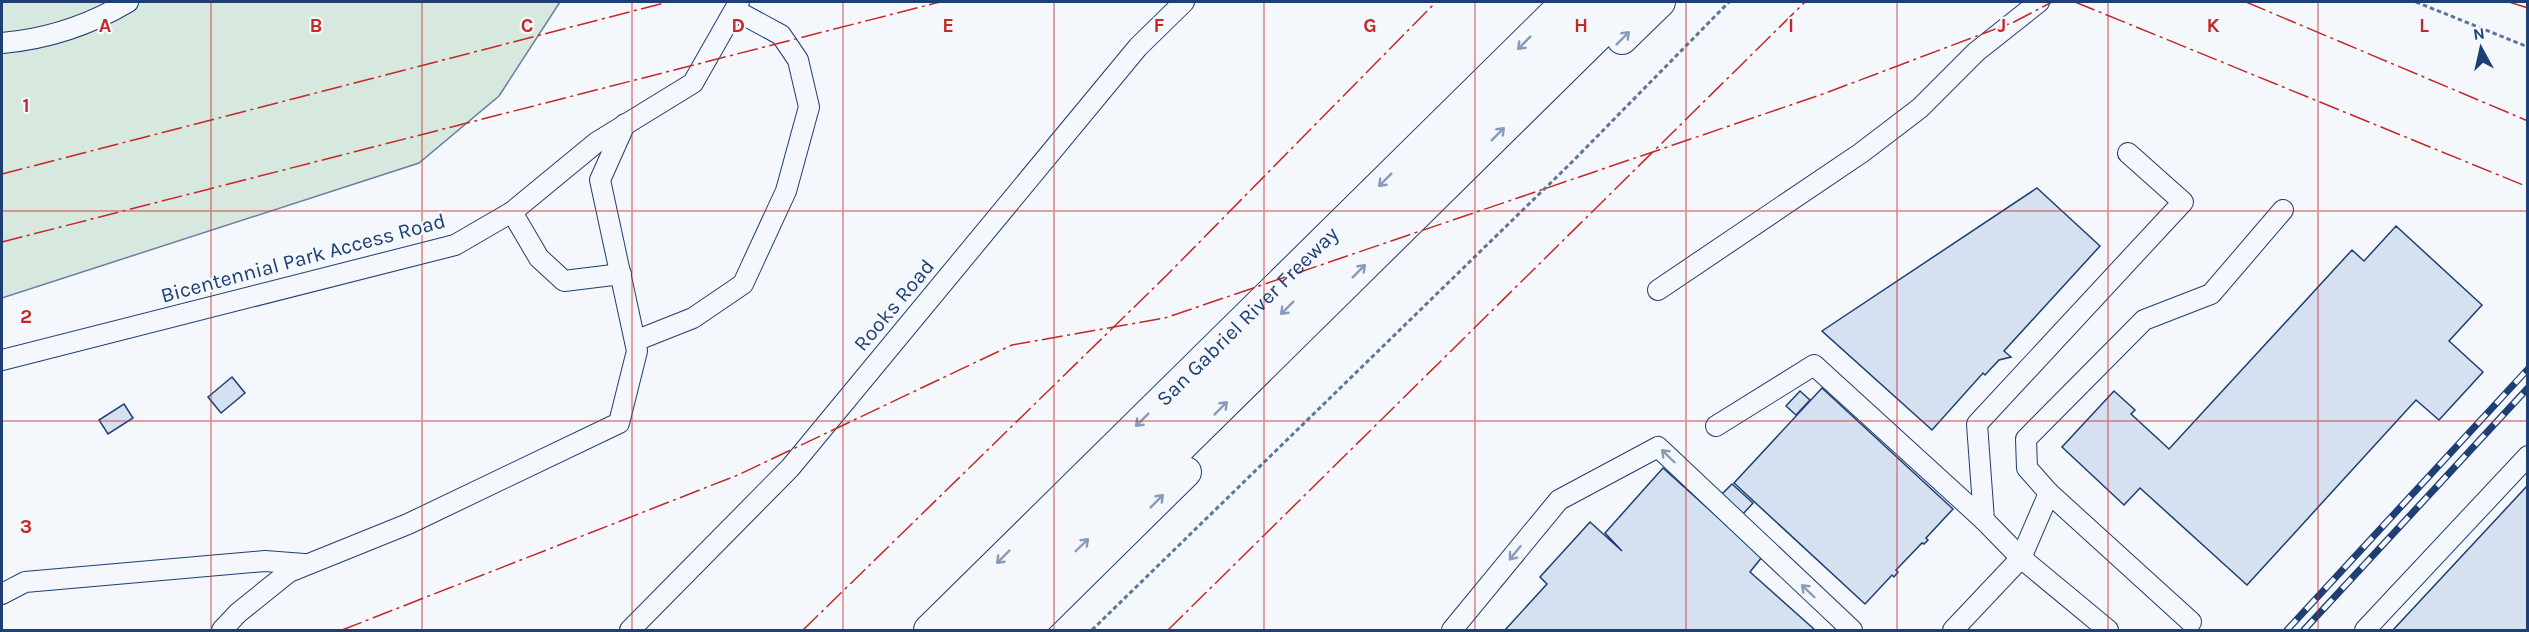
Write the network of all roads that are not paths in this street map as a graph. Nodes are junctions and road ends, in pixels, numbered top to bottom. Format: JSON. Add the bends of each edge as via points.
{"nodes":[{"id":1,"x":128,"y":2,"type":"edge"},
{"id":2,"x":1184,"y":2,"type":"edge"},
{"id":3,"x":1566,"y":2,"type":"edge"},
{"id":4,"x":1598,"y":2,"type":"edge"},
{"id":5,"x":1632,"y":2,"type":"edge"},
{"id":6,"x":1660,"y":2,"type":"edge"},
{"id":7,"x":2039,"y":2,"type":"edge"},
{"id":8,"x":737,"y":6,"type":"edge"},
{"id":9,"x":2,"y":43,"type":"edge"},
{"id":10,"x":625,"y":124,"type":"junction"},
{"id":11,"x":2128,"y":153,"type":"dead end"},
{"id":12,"x":2283,"y":210,"type":"dead end"},
{"id":13,"x":512,"y":212,"type":"junction"},
{"id":14,"x":621,"y":274,"type":"junction"},
{"id":15,"x":1658,"y":290,"type":"dead end"},
{"id":16,"x":635,"y":341,"type":"junction"},
{"id":17,"x":2,"y":360,"type":"edge"},
{"id":18,"x":1716,"y":426,"type":"dead end"},
{"id":19,"x":2528,"y":456,"type":"edge"},
{"id":20,"x":2049,"y":493,"type":"junction"},
{"id":21,"x":1984,"y":520,"type":"junction"},
{"id":22,"x":2021,"y":558,"type":"junction"},
{"id":23,"x":307,"y":565,"type":"junction"},
{"id":24,"x":2,"y":578,"type":"edge"},
{"id":25,"x":24,"y":582,"type":"junction"},
{"id":26,"x":2,"y":594,"type":"edge"},
{"id":27,"x":2192,"y":622,"type":"dead end"},
{"id":28,"x":222,"y":630,"type":"edge"},
{"id":29,"x":630,"y":630,"type":"edge"},
{"id":30,"x":929,"y":630,"type":"edge"},
{"id":31,"x":962,"y":630,"type":"edge"},
{"id":32,"x":995,"y":630,"type":"edge"},
{"id":33,"x":1026,"y":630,"type":"edge"},
{"id":34,"x":1452,"y":630,"type":"edge"},
{"id":35,"x":1852,"y":630,"type":"edge"},
{"id":36,"x":1953,"y":630,"type":"edge"},
{"id":37,"x":2108,"y":630,"type":"edge"},
{"id":38,"x":2366,"y":630,"type":"edge"}],
"edges":[{"from":1,"to":9,"type":"street","via":[[101,18],[53,36]]},
{"from":2,"to":29,"type":"street","name":"Rooks Road","via":[[1137,47],[790,468]]},
{"from":3,"to":30,"type":"highway","name":"San Gabriel River Freeway","one_way":true},
{"from":4,"to":31,"type":"highway","one_way":true},
{"from":32,"to":5,"type":"highway","one_way":true},
{"from":33,"to":6,"type":"highway","one_way":true},
{"from":7,"to":15,"type":"street","via":[[1976,52],[1895,128]]},
{"from":8,"to":10,"type":"street","name":"Bicentennial Park Access Road","via":[[693,83]]},
{"from":8,"to":16,"type":"street","via":[[781,35],[798,60],[809,107],[786,191],[743,284],[693,318]]},
{"from":10,"to":13,"type":"street","name":"Bicentennial Park Access Road","via":[[597,142]]},
{"from":10,"to":14,"type":"street","via":[[600,180]]},
{"from":11,"to":21,"type":"street","via":[[2183,202],[1977,424]]},
{"from":12,"to":20,"type":"street","via":[[2211,294],[2144,320],[2026,439],[2027,468]]},
{"from":13,"to":14,"type":"street","via":[[539,258],[564,281]]},
{"from":13,"to":17,"type":"street","name":"Bicentennial Park Access Road","via":[[455,245]]},
{"from":14,"to":16,"type":"street"},
{"from":16,"to":23,"type":"street","via":[[637,351],[619,423],[408,524]]},
{"from":18,"to":21,"type":"street","via":[[1814,365]]},
{"from":19,"to":38,"type":"street"},
{"from":20,"to":22,"type":"street"},
{"from":20,"to":27,"type":"street"},
{"from":21,"to":22,"type":"street"},
{"from":22,"to":36,"type":"street"},
{"from":22,"to":37,"type":"street"},
{"from":23,"to":25,"type":"street","via":[[266,561]]},
{"from":23,"to":28,"type":"street","via":[[289,572]]},
{"from":24,"to":25,"type":"street"},
{"from":25,"to":26,"type":"street"},
{"from":35,"to":34,"type":"street","one_way":true,"via":[[1658,447],[1559,500]]}]}
